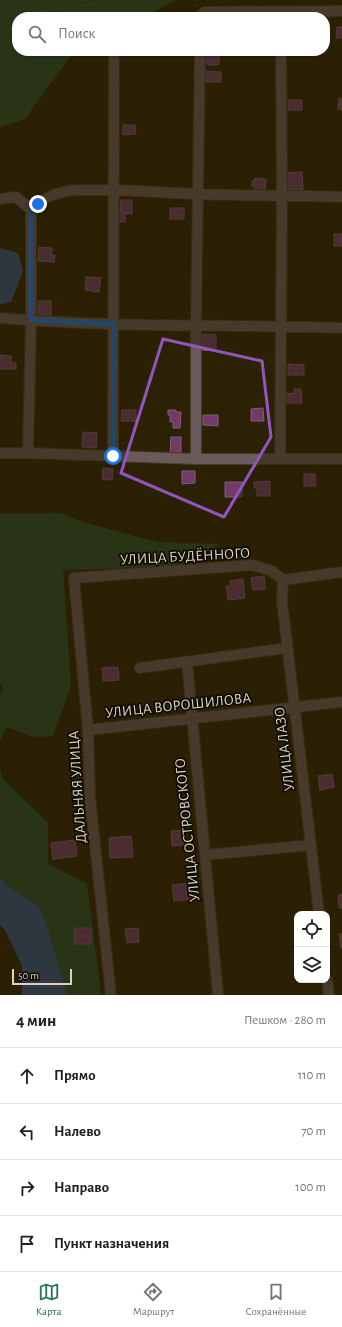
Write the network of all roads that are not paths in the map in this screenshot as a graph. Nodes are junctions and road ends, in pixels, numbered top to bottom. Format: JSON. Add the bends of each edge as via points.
{"nodes":[{"id":1,"x":342,"y":11,"type":"edge"},
{"id":2,"x":327,"y":12,"type":"edge"},
{"id":3,"x":114,"y":56,"type":"edge"},
{"id":4,"x":200,"y":56,"type":"edge"},
{"id":5,"x":281,"y":56,"type":"edge"},
{"id":6,"x":114,"y":190,"type":"junction"},
{"id":7,"x":198,"y":194,"type":"junction"},
{"id":8,"x":282,"y":195,"type":"junction"},
{"id":9,"x":342,"y":197,"type":"edge"},
{"id":10,"x":0,"y":199,"type":"edge"},
{"id":11,"x":32,"y":210,"type":"junction"},
{"id":12,"x":0,"y":318,"type":"edge"},
{"id":13,"x":31,"y":320,"type":"junction"},
{"id":14,"x":114,"y":324,"type":"junction"},
{"id":15,"x":196,"y":325,"type":"junction"},
{"id":16,"x":281,"y":326,"type":"junction"},
{"id":17,"x":342,"y":328,"type":"edge"},
{"id":18,"x":0,"y":453,"type":"edge"},
{"id":19,"x":28,"y":453,"type":"junction"},
{"id":20,"x":113,"y":456,"type":"junction"},
{"id":21,"x":196,"y":459,"type":"junction"},
{"id":22,"x":280,"y":459,"type":"junction"},
{"id":23,"x":342,"y":459,"type":"edge"},
{"id":24,"x":342,"y":572,"type":"edge"},
{"id":25,"x":74,"y":578,"type":"joint"},
{"id":26,"x":283,"y":580,"type":"junction"},
{"id":27,"x":288,"y":648,"type":"junction"},
{"id":28,"x":187,"y":662,"type":"junction"},
{"id":29,"x":140,"y":668,"type":"dead end"},
{"id":30,"x":342,"y":702,"type":"edge"},
{"id":31,"x":295,"y":708,"type":"junction"},
{"id":32,"x":192,"y":719,"type":"junction"},
{"id":33,"x":88,"y":730,"type":"junction"},
{"id":34,"x":311,"y":845,"type":"junction"},
{"id":35,"x":205,"y":855,"type":"junction"},
{"id":36,"x":319,"y":911,"type":"edge"},
{"id":37,"x":327,"y":983,"type":"edge"},
{"id":38,"x":111,"y":995,"type":"edge"},
{"id":39,"x":218,"y":995,"type":"edge"},
{"id":40,"x":328,"y":995,"type":"edge"}],
"edges":[{"from":1,"to":2,"type":"street"},
{"from":3,"to":6,"type":"street"},
{"from":4,"to":7,"type":"street"},
{"from":5,"to":8,"type":"street"},
{"from":6,"to":7,"type":"street"},
{"from":6,"to":11,"type":"street","via":[[64,191],[51,196]]},
{"from":6,"to":14,"type":"street"},
{"from":7,"to":8,"type":"street"},
{"from":7,"to":15,"type":"street"},
{"from":8,"to":9,"type":"street"},
{"from":8,"to":16,"type":"street"},
{"from":10,"to":11,"type":"street","via":[[16,197]]},
{"from":11,"to":13,"type":"street"},
{"from":12,"to":13,"type":"street"},
{"from":13,"to":14,"type":"street"},
{"from":13,"to":19,"type":"street"},
{"from":14,"to":15,"type":"street"},
{"from":14,"to":20,"type":"street"},
{"from":15,"to":16,"type":"street"},
{"from":15,"to":21,"type":"street"},
{"from":16,"to":17,"type":"street"},
{"from":16,"to":22,"type":"street"},
{"from":18,"to":19,"type":"street"},
{"from":19,"to":20,"type":"street"},
{"from":20,"to":21,"type":"street"},
{"from":21,"to":22,"type":"street"},
{"from":22,"to":23,"type":"street"},
{"from":24,"to":26,"type":"street"},
{"from":25,"to":26,"type":"street","name":"УЛИЦА БУДЁННОГО","via":[[252,566],[272,571]]},
{"from":25,"to":33,"type":"street","name":"ДАЛЬНЯЯ УЛИЦА"},
{"from":26,"to":27,"type":"street","name":"УЛИЦА ЛАЗО","via":[[282,601]]},
{"from":27,"to":28,"type":"street"},
{"from":27,"to":31,"type":"street","name":"УЛИЦА ЛАЗО"},
{"from":28,"to":29,"type":"street"},
{"from":28,"to":32,"type":"street","name":"УЛИЦА ОСТРОВСКОГО"},
{"from":30,"to":31,"type":"street","name":"УЛИЦА ВОРОШИЛОВА"},
{"from":31,"to":32,"type":"street","name":"УЛИЦА ВОРОШИЛОВА"},
{"from":31,"to":34,"type":"street","name":"УЛИЦА ЛАЗО"},
{"from":32,"to":33,"type":"street","name":"УЛИЦА ВОРОШИЛОВА"},
{"from":32,"to":35,"type":"street","name":"УЛИЦА ОСТРОВСКОГО"},
{"from":33,"to":38,"type":"street","name":"ДАЛЬНЯЯ УЛИЦА","via":[[90,798]]},
{"from":34,"to":35,"type":"street"},
{"from":34,"to":36,"type":"street","name":"УЛИЦА ЛАЗО"},
{"from":35,"to":39,"type":"street","name":"УЛИЦА ОСТРОВСКОГО"},
{"from":37,"to":40,"type":"street"}]}
